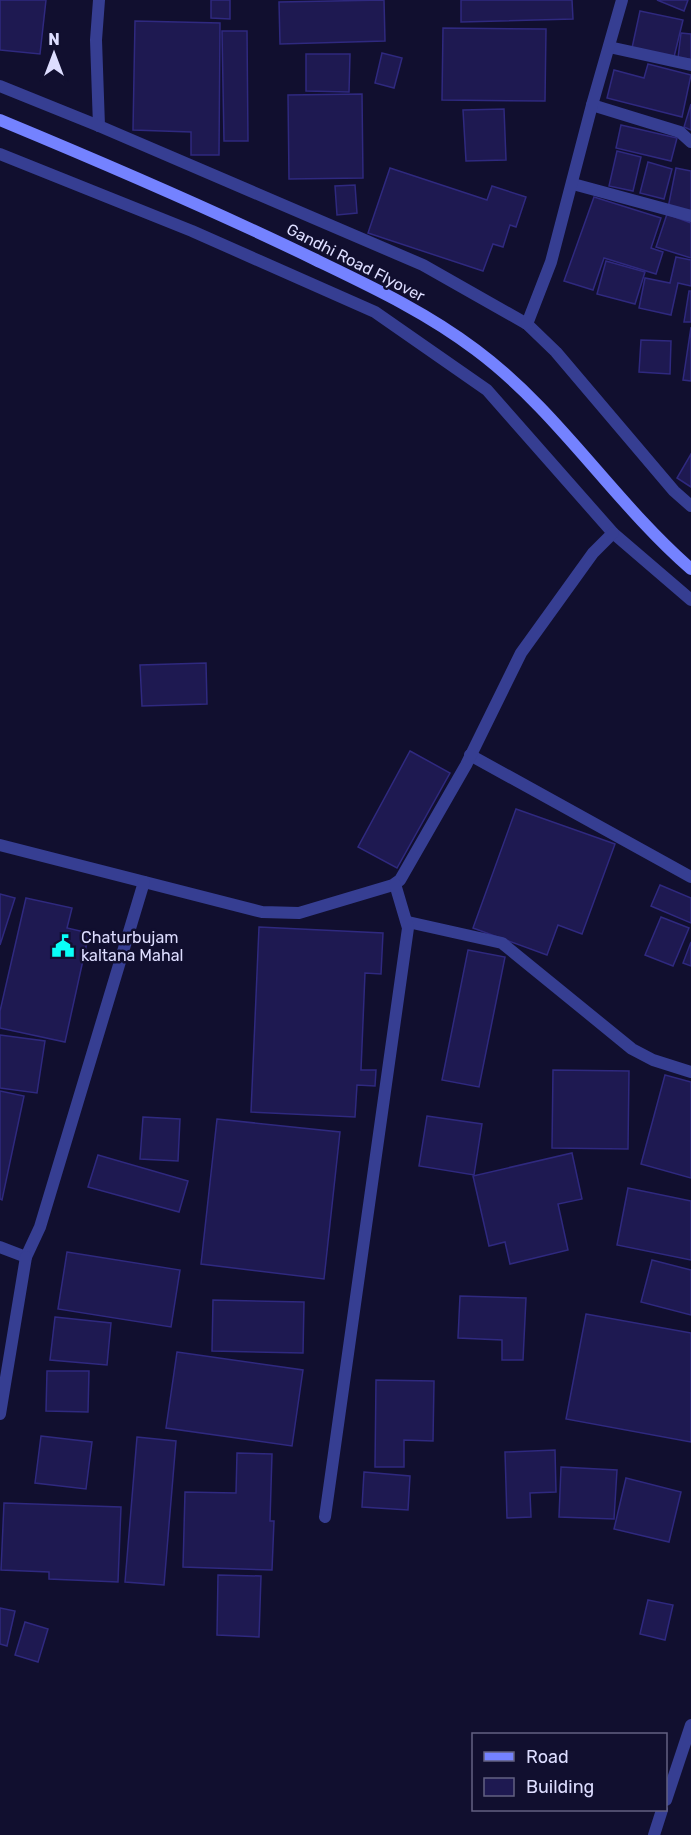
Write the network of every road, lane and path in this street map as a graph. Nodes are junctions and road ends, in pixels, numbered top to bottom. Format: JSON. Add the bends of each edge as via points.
{"nodes":[{"id":1,"x":99,"y":0,"type":"edge"},
{"id":2,"x":622,"y":0,"type":"edge"},
{"id":3,"x":609,"y":47,"type":"junction"},
{"id":4,"x":691,"y":65,"type":"edge"},
{"id":5,"x":0,"y":86,"type":"edge"},
{"id":6,"x":592,"y":105,"type":"junction"},
{"id":7,"x":0,"y":120,"type":"edge"},
{"id":8,"x":99,"y":126,"type":"junction"},
{"id":9,"x":691,"y":142,"type":"edge"},
{"id":10,"x":0,"y":154,"type":"edge"},
{"id":11,"x":573,"y":184,"type":"junction"},
{"id":12,"x":691,"y":216,"type":"edge"},
{"id":13,"x":527,"y":324,"type":"junction"},
{"id":14,"x":691,"y":506,"type":"edge"},
{"id":15,"x":613,"y":533,"type":"junction"},
{"id":16,"x":691,"y":569,"type":"edge"},
{"id":17,"x":691,"y":600,"type":"edge"},
{"id":18,"x":470,"y":755,"type":"junction"},
{"id":19,"x":0,"y":845,"type":"edge"},
{"id":20,"x":691,"y":877,"type":"edge"},
{"id":21,"x":144,"y":882,"type":"junction"},
{"id":22,"x":395,"y":884,"type":"junction"},
{"id":23,"x":408,"y":922,"type":"junction"},
{"id":24,"x":691,"y":1072,"type":"edge"},
{"id":25,"x":0,"y":1247,"type":"edge"},
{"id":26,"x":26,"y":1257,"type":"junction"},
{"id":27,"x":0,"y":1413,"type":"edge"},
{"id":28,"x":325,"y":1517,"type":"dead end"},
{"id":29,"x":691,"y":1725,"type":"edge"},
{"id":30,"x":667,"y":1797,"type":"edge"},
{"id":31,"x":661,"y":1811,"type":"edge"},
{"id":32,"x":654,"y":1835,"type":"edge"}],
"edges":[{"from":1,"to":8,"type":"street"},
{"from":2,"to":3,"type":"street"},
{"from":3,"to":4,"type":"street"},
{"from":3,"to":6,"type":"street"},
{"from":5,"to":8,"type":"street"},
{"from":6,"to":9,"type":"street","via":[[680,132]]},
{"from":6,"to":11,"type":"street"},
{"from":7,"to":16,"type":"main road","name":"Gandhi Road Flyover","via":[[207,207],[410,306],[475,349],[527,391],[653,534]]},
{"from":8,"to":13,"type":"street","via":[[423,265]]},
{"from":10,"to":15,"type":"street","via":[[192,231],[375,312],[487,390]]},
{"from":11,"to":12,"type":"street"},
{"from":11,"to":13,"type":"street","via":[[551,262]]},
{"from":13,"to":14,"type":"street"},
{"from":15,"to":17,"type":"street"},
{"from":15,"to":18,"type":"street","via":[[593,553],[521,653]]},
{"from":18,"to":20,"type":"street"},
{"from":18,"to":22,"type":"street"},
{"from":19,"to":21,"type":"street"},
{"from":21,"to":22,"type":"street","via":[[246,910],[273,913],[299,913]]},
{"from":21,"to":26,"type":"street","via":[[40,1227]]},
{"from":22,"to":23,"type":"street"},
{"from":23,"to":24,"type":"street","via":[[502,943],[632,1049]]},
{"from":23,"to":28,"type":"street"},
{"from":25,"to":26,"type":"street"},
{"from":26,"to":27,"type":"street"},
{"from":29,"to":30,"type":"street"},
{"from":31,"to":32,"type":"street"}]}
